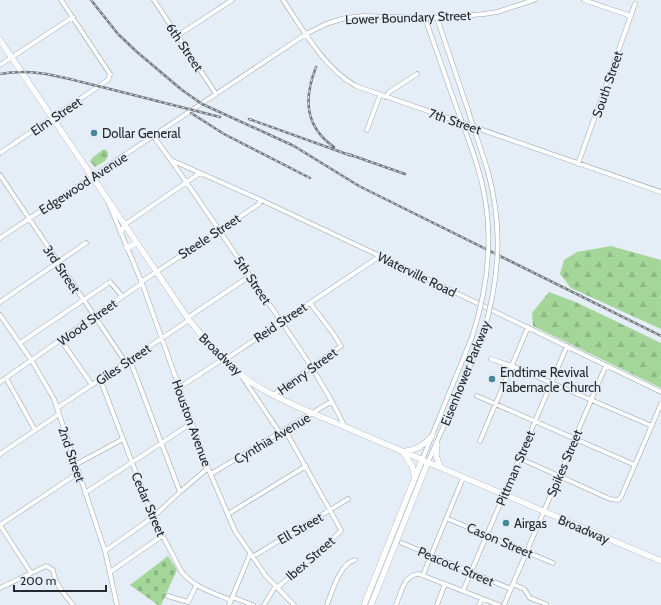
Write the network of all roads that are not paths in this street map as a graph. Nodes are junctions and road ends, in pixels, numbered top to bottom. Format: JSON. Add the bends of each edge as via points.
{"nodes":[{"id":1,"x":62,"y":0,"type":"edge"},
{"id":2,"x":154,"y":0,"type":"edge"},
{"id":3,"x":232,"y":0,"type":"edge"},
{"id":4,"x":283,"y":0,"type":"edge"},
{"id":5,"x":534,"y":0,"type":"edge"},
{"id":6,"x":584,"y":0,"type":"edge"},
{"id":7,"x":635,"y":4,"type":"dead end"},
{"id":8,"x":631,"y":16,"type":"junction"},
{"id":9,"x":73,"y":17,"type":"junction"},
{"id":10,"x":426,"y":18,"type":"junction"},
{"id":11,"x":437,"y":18,"type":"junction"},
{"id":12,"x":306,"y":34,"type":"junction"},
{"id":13,"x":177,"y":36,"type":"junction"},
{"id":14,"x":0,"y":40,"type":"edge"},
{"id":15,"x":11,"y":57,"type":"junction"},
{"id":16,"x":0,"y":65,"type":"edge"},
{"id":17,"x":417,"y":74,"type":"dead end"},
{"id":18,"x":216,"y":94,"type":"junction"},
{"id":19,"x":380,"y":95,"type":"junction"},
{"id":20,"x":386,"y":97,"type":"junction"},
{"id":21,"x":52,"y":118,"type":"junction"},
{"id":22,"x":367,"y":130,"type":"dead end"},
{"id":23,"x":154,"y":137,"type":"junction"},
{"id":24,"x":0,"y":153,"type":"edge"},
{"id":25,"x":171,"y":160,"type":"junction"},
{"id":26,"x":578,"y":164,"type":"junction"},
{"id":27,"x":200,"y":174,"type":"junction"},
{"id":28,"x":0,"y":175,"type":"edge"},
{"id":29,"x":92,"y":177,"type":"junction"},
{"id":30,"x":186,"y":182,"type":"junction"},
{"id":31,"x":661,"y":192,"type":"edge"},
{"id":32,"x":261,"y":200,"type":"junction"},
{"id":33,"x":108,"y":202,"type":"junction"},
{"id":34,"x":29,"y":219,"type":"junction"},
{"id":35,"x":124,"y":225,"type":"junction"},
{"id":36,"x":219,"y":229,"type":"junction"},
{"id":37,"x":122,"y":236,"type":"junction"},
{"id":38,"x":0,"y":238,"type":"edge"},
{"id":39,"x":86,"y":243,"type":"dead end"},
{"id":40,"x":136,"y":243,"type":"junction"},
{"id":41,"x":127,"y":248,"type":"junction"},
{"id":42,"x":380,"y":256,"type":"junction"},
{"id":43,"x":58,"y":262,"type":"junction"},
{"id":44,"x":156,"y":271,"type":"junction"},
{"id":45,"x":250,"y":276,"type":"junction"},
{"id":46,"x":141,"y":282,"type":"junction"},
{"id":47,"x":122,"y":296,"type":"junction"},
{"id":48,"x":83,"y":300,"type":"junction"},
{"id":49,"x":0,"y":302,"type":"edge"},
{"id":50,"x":310,"y":303,"type":"junction"},
{"id":51,"x":0,"y":315,"type":"edge"},
{"id":52,"x":94,"y":318,"type":"junction"},
{"id":53,"x":188,"y":320,"type":"junction"},
{"id":54,"x":281,"y":321,"type":"junction"},
{"id":55,"x":528,"y":327,"type":"junction"},
{"id":56,"x":162,"y":337,"type":"junction"},
{"id":57,"x":61,"y":340,"type":"junction"},
{"id":58,"x":20,"y":343,"type":"junction"},
{"id":59,"x":567,"y":346,"type":"junction"},
{"id":60,"x":223,"y":359,"type":"junction"},
{"id":61,"x":491,"y":359,"type":"dead end"},
{"id":62,"x":32,"y":361,"type":"junction"},
{"id":63,"x":128,"y":362,"type":"junction"},
{"id":64,"x":606,"y":365,"type":"junction"},
{"id":65,"x":512,"y":366,"type":"junction"},
{"id":66,"x":312,"y":367,"type":"junction"},
{"id":67,"x":241,"y":375,"type":"junction"},
{"id":68,"x":6,"y":378,"type":"junction"},
{"id":69,"x":100,"y":380,"type":"junction"},
{"id":70,"x":0,"y":382,"type":"edge"},
{"id":71,"x":551,"y":383,"type":"junction"},
{"id":72,"x":92,"y":385,"type":"junction"},
{"id":73,"x":180,"y":387,"type":"junction"},
{"id":74,"x":661,"y":392,"type":"edge"},
{"id":75,"x":273,"y":395,"type":"junction"},
{"id":76,"x":476,"y":396,"type":"dead end"},
{"id":77,"x":591,"y":400,"type":"junction"},
{"id":78,"x":332,"y":401,"type":"junction"},
{"id":79,"x":496,"y":404,"type":"junction"},
{"id":80,"x":661,"y":404,"type":"edge"},
{"id":81,"x":57,"y":408,"type":"junction"},
{"id":82,"x":312,"y":413,"type":"junction"},
{"id":83,"x":58,"y":415,"type":"junction"},
{"id":84,"x":535,"y":421,"type":"junction"},
{"id":85,"x":192,"y":423,"type":"junction"},
{"id":86,"x":652,"y":426,"type":"junction"},
{"id":87,"x":346,"y":428,"type":"junction"},
{"id":88,"x":35,"y":430,"type":"junction"},
{"id":89,"x":286,"y":430,"type":"junction"},
{"id":90,"x":280,"y":433,"type":"junction"},
{"id":91,"x":432,"y":436,"type":"junction"},
{"id":92,"x":574,"y":438,"type":"junction"},
{"id":93,"x":123,"y":439,"type":"junction"},
{"id":94,"x":480,"y":441,"type":"dead end"},
{"id":95,"x":161,"y":443,"type":"junction"},
{"id":96,"x":437,"y":443,"type":"junction"},
{"id":97,"x":403,"y":452,"type":"junction"},
{"id":98,"x":0,"y":454,"type":"edge"},
{"id":99,"x":519,"y":458,"type":"junction"},
{"id":100,"x":422,"y":460,"type":"junction"},
{"id":101,"x":132,"y":462,"type":"junction"},
{"id":102,"x":428,"y":462,"type":"junction"},
{"id":103,"x":75,"y":465,"type":"junction"},
{"id":104,"x":635,"y":465,"type":"junction"},
{"id":105,"x":306,"y":466,"type":"junction"},
{"id":106,"x":208,"y":468,"type":"junction"},
{"id":107,"x":441,"y":468,"type":"junction"},
{"id":108,"x":78,"y":473,"type":"junction"},
{"id":109,"x":212,"y":474,"type":"junction"},
{"id":110,"x":423,"y":475,"type":"junction"},
{"id":111,"x":558,"y":475,"type":"junction"},
{"id":112,"x":463,"y":478,"type":"junction"},
{"id":113,"x":415,"y":479,"type":"junction"},
{"id":114,"x":180,"y":492,"type":"junction"},
{"id":115,"x":85,"y":493,"type":"junction"},
{"id":116,"x":504,"y":495,"type":"junction"},
{"id":117,"x":348,"y":499,"type":"dead end"},
{"id":118,"x":331,"y":511,"type":"junction"},
{"id":119,"x":544,"y":511,"type":"junction"},
{"id":120,"x":228,"y":514,"type":"junction"},
{"id":121,"x":154,"y":517,"type":"junction"},
{"id":122,"x":446,"y":518,"type":"junction"},
{"id":123,"x":0,"y":525,"type":"edge"},
{"id":124,"x":487,"y":535,"type":"junction"},
{"id":125,"x":162,"y":536,"type":"junction"},
{"id":126,"x":402,"y":543,"type":"dead end"},
{"id":127,"x":105,"y":551,"type":"junction"},
{"id":128,"x":527,"y":552,"type":"junction"},
{"id":129,"x":430,"y":555,"type":"junction"},
{"id":130,"x":251,"y":556,"type":"junction"},
{"id":131,"x":355,"y":560,"type":"dead end"},
{"id":132,"x":661,"y":561,"type":"edge"},
{"id":133,"x":553,"y":563,"type":"dead end"},
{"id":134,"x":110,"y":572,"type":"junction"},
{"id":135,"x":471,"y":572,"type":"junction"},
{"id":136,"x":32,"y":573,"type":"junction"},
{"id":137,"x":422,"y":575,"type":"junction"},
{"id":138,"x":445,"y":584,"type":"junction"},
{"id":139,"x":513,"y":584,"type":"junction"},
{"id":140,"x":196,"y":586,"type":"junction"},
{"id":141,"x":0,"y":588,"type":"edge"},
{"id":142,"x":276,"y":588,"type":"junction"},
{"id":143,"x":511,"y":589,"type":"junction"},
{"id":144,"x":463,"y":591,"type":"junction"},
{"id":145,"x":168,"y":596,"type":"dead end"},
{"id":146,"x":482,"y":599,"type":"junction"},
{"id":147,"x":231,"y":601,"type":"edge"},
{"id":148,"x":546,"y":604,"type":"edge"},
{"id":149,"x":74,"y":605,"type":"edge"},
{"id":150,"x":117,"y":605,"type":"edge"},
{"id":151,"x":253,"y":605,"type":"edge"},
{"id":152,"x":264,"y":605,"type":"edge"},
{"id":153,"x":294,"y":605,"type":"edge"},
{"id":154,"x":327,"y":605,"type":"edge"},
{"id":155,"x":364,"y":605,"type":"edge"},
{"id":156,"x":371,"y":605,"type":"edge"},
{"id":157,"x":396,"y":605,"type":"edge"},
{"id":158,"x":437,"y":605,"type":"edge"},
{"id":159,"x":479,"y":605,"type":"edge"},
{"id":160,"x":499,"y":605,"type":"edge"},
{"id":161,"x":504,"y":605,"type":"edge"}],
"edges":[{"from":1,"to":9,"type":"street"},
{"from":2,"to":13,"type":"street","name":"6th Street"},
{"from":3,"to":13,"type":"street"},
{"from":4,"to":12,"type":"street","name":"7th Street"},
{"from":5,"to":11,"type":"street","name":"Lower Boundary Street","via":[[492,13]]},
{"from":6,"to":8,"type":"street"},
{"from":7,"to":8,"type":"street","name":"South Street"},
{"from":8,"to":26,"type":"street","name":"South Street"},
{"from":9,"to":15,"type":"street"},
{"from":9,"to":21,"type":"street","name":"Elm Street","via":[[110,74],[104,84]]},
{"from":10,"to":11,"type":"street","name":"Lower Boundary Street"},
{"from":10,"to":12,"type":"street","name":"Lower Boundary Street","via":[[355,17],[336,20]]},
{"from":10,"to":91,"type":"street","name":"Eisenhower Parkway","bridge":true,"via":[[478,170],[485,199],[489,252],[481,308]]},
{"from":11,"to":96,"type":"street","name":"Eisenhower Parkway","bridge":true,"via":[[488,171],[498,229],[496,285],[488,320]]},
{"from":12,"to":18,"type":"street","name":"Edgewood Avenue"},
{"from":12,"to":19,"type":"street","name":"7th Street","via":[[330,65],[344,78],[356,86]]},
{"from":13,"to":18,"type":"street","name":"6th Street"},
{"from":14,"to":15,"type":"main road","name":"Broadway"},
{"from":15,"to":16,"type":"street"},
{"from":15,"to":21,"type":"main road","name":"Broadway"},
{"from":17,"to":20,"type":"street"},
{"from":18,"to":23,"type":"street","name":"Edgewood Avenue"},
{"from":19,"to":20,"type":"street","name":"7th Street"},
{"from":19,"to":22,"type":"street"},
{"from":20,"to":26,"type":"street","name":"7th Street"},
{"from":21,"to":24,"type":"street","name":"Elm Street"},
{"from":21,"to":29,"type":"main road","name":"Broadway"},
{"from":23,"to":25,"type":"street","name":"5th Street"},
{"from":23,"to":29,"type":"street","name":"Edgewood Avenue"},
{"from":25,"to":27,"type":"street","name":"Waterville Road"},
{"from":25,"to":30,"type":"street","name":"5th Street"},
{"from":26,"to":31,"type":"street","name":"7th Street"},
{"from":27,"to":30,"type":"street"},
{"from":27,"to":32,"type":"street","name":"Waterville Road"},
{"from":28,"to":34,"type":"street","name":"3rd Street"},
{"from":29,"to":33,"type":"main road","name":"Broadway"},
{"from":29,"to":34,"type":"street","name":"Edgewood Avenue"},
{"from":30,"to":35,"type":"street"},
{"from":30,"to":36,"type":"street","name":"5th Street"},
{"from":32,"to":36,"type":"street","name":"Steele Street"},
{"from":32,"to":42,"type":"street","name":"Waterville Road"},
{"from":33,"to":35,"type":"main road","name":"Broadway"},
{"from":33,"to":37,"type":"street","name":"Houston Avenue"},
{"from":34,"to":38,"type":"street","name":"Edgewood Avenue"},
{"from":34,"to":43,"type":"street","name":"3rd Street"},
{"from":35,"to":37,"type":"street"},
{"from":35,"to":40,"type":"main road","name":"Broadway"},
{"from":36,"to":44,"type":"street","name":"Steele Street"},
{"from":36,"to":45,"type":"street","name":"5th Street"},
{"from":37,"to":41,"type":"street","name":"Houston Avenue"},
{"from":39,"to":43,"type":"street"},
{"from":40,"to":41,"type":"main road"},
{"from":40,"to":44,"type":"main road","name":"Broadway"},
{"from":41,"to":46,"type":"street","name":"Houston Avenue"},
{"from":42,"to":50,"type":"street","name":"Reid Street"},
{"from":42,"to":55,"type":"street","name":"Waterville Road"},
{"from":43,"to":48,"type":"street","name":"3rd Street"},
{"from":43,"to":49,"type":"street"},
{"from":44,"to":46,"type":"street","name":"Wood Street"},
{"from":44,"to":53,"type":"main road","name":"Broadway"},
{"from":45,"to":53,"type":"street","name":"Giles Street"},
{"from":45,"to":54,"type":"street","name":"5th Street"},
{"from":46,"to":47,"type":"street","name":"Wood Street"},
{"from":46,"to":56,"type":"street","name":"Houston Avenue"},
{"from":47,"to":48,"type":"street","via":[[110,282]]},
{"from":47,"to":52,"type":"street","name":"Wood Street"},
{"from":48,"to":52,"type":"street","name":"3rd Street"},
{"from":48,"to":58,"type":"street"},
{"from":50,"to":54,"type":"street","name":"Reid Street"},
{"from":50,"to":66,"type":"street","name":"Henry Street","via":[[340,346]]},
{"from":51,"to":58,"type":"street","name":"2nd Street"},
{"from":52,"to":57,"type":"street","name":"Wood Street"},
{"from":52,"to":63,"type":"street","name":"3rd Street"},
{"from":53,"to":56,"type":"street","name":"Giles Street"},
{"from":53,"to":60,"type":"main road","name":"Broadway"},
{"from":54,"to":60,"type":"street","name":"Reid Street"},
{"from":54,"to":66,"type":"street","name":"5th Street"},
{"from":55,"to":59,"type":"street","name":"Waterville Road"},
{"from":55,"to":65,"type":"street"},
{"from":56,"to":63,"type":"street","name":"Giles Street"},
{"from":56,"to":73,"type":"street","name":"Houston Avenue"},
{"from":57,"to":62,"type":"street","name":"Wood Street"},
{"from":57,"to":72,"type":"street"},
{"from":58,"to":62,"type":"street","name":"2nd Street"},
{"from":59,"to":64,"type":"street","name":"Waterville Road"},
{"from":59,"to":71,"type":"street","name":"Pittman Street"},
{"from":60,"to":67,"type":"main road","name":"Broadway"},
{"from":60,"to":73,"type":"street","name":"Reid Street"},
{"from":61,"to":65,"type":"street"},
{"from":62,"to":68,"type":"street","name":"Wood Street"},
{"from":62,"to":81,"type":"street","name":"2nd Street"},
{"from":63,"to":69,"type":"street","name":"Giles Street"},
{"from":63,"to":95,"type":"street","name":"3rd Street"},
{"from":64,"to":74,"type":"street","name":"Waterville Road"},
{"from":64,"to":77,"type":"street","name":"Spikes Street"},
{"from":65,"to":71,"type":"street"},
{"from":65,"to":79,"type":"street"},
{"from":66,"to":75,"type":"street","name":"Henry Street"},
{"from":66,"to":78,"type":"street","name":"5th Street"},
{"from":67,"to":75,"type":"main road","name":"Broadway"},
{"from":67,"to":90,"type":"street"},
{"from":68,"to":70,"type":"street","name":"Wood Street"},
{"from":68,"to":88,"type":"street"},
{"from":69,"to":72,"type":"street","name":"Giles Street"},
{"from":69,"to":93,"type":"street","name":"Cedar Street"},
{"from":71,"to":77,"type":"street"},
{"from":71,"to":84,"type":"street","name":"Pittman Street"},
{"from":72,"to":81,"type":"street","name":"Giles Street"},
{"from":73,"to":85,"type":"street","name":"Houston Avenue"},
{"from":75,"to":82,"type":"main road","name":"Broadway"},
{"from":76,"to":79,"type":"street"},
{"from":77,"to":86,"type":"street"},
{"from":77,"to":92,"type":"street","name":"Spikes Street"},
{"from":78,"to":82,"type":"street","name":"Cynthia Avenue"},
{"from":78,"to":87,"type":"street","name":"5th Street"},
{"from":79,"to":84,"type":"street"},
{"from":79,"to":94,"type":"street"},
{"from":80,"to":86,"type":"street"},
{"from":81,"to":83,"type":"street","name":"2nd Street"},
{"from":82,"to":87,"type":"main road","name":"Broadway"},
{"from":82,"to":89,"type":"street","name":"Cynthia Avenue"},
{"from":83,"to":88,"type":"street"},
{"from":83,"to":103,"type":"street","name":"2nd Street"},
{"from":84,"to":92,"type":"street"},
{"from":84,"to":99,"type":"street","name":"Pittman Street"},
{"from":85,"to":95,"type":"street"},
{"from":85,"to":106,"type":"street","name":"Houston Avenue"},
{"from":86,"to":104,"type":"street"},
{"from":87,"to":97,"type":"main road","name":"Broadway"},
{"from":88,"to":98,"type":"street"},
{"from":89,"to":90,"type":"street","name":"Cynthia Avenue"},
{"from":89,"to":105,"type":"street"},
{"from":90,"to":109,"type":"street","name":"Cynthia Avenue"},
{"from":91,"to":97,"type":"main road","via":[[422,446]]},
{"from":91,"to":100,"type":"street","name":"Eisenhower Parkway"},
{"from":92,"to":104,"type":"street"},
{"from":92,"to":111,"type":"street","name":"Spikes Street"},
{"from":93,"to":101,"type":"street","name":"Cedar Street"},
{"from":93,"to":103,"type":"street"},
{"from":95,"to":101,"type":"street"},
{"from":95,"to":114,"type":"street","name":"3rd Street"},
{"from":96,"to":102,"type":"street","name":"Eisenhower Parkway"},
{"from":96,"to":107,"type":"main road","via":[[436,456]]},
{"from":97,"to":100,"type":"main road","name":"Broadway"},
{"from":97,"to":113,"type":"main road","via":[[412,466]]},
{"from":99,"to":111,"type":"street"},
{"from":99,"to":116,"type":"street","name":"Pittman Street"},
{"from":100,"to":102,"type":"main road","name":"Broadway"},
{"from":100,"to":113,"type":"main road","name":"Eisenhower Parkway"},
{"from":101,"to":115,"type":"street"},
{"from":101,"to":121,"type":"street","name":"Cedar Street"},
{"from":102,"to":107,"type":"main road","name":"Broadway"},
{"from":102,"to":110,"type":"main road","name":"Eisenhower Parkway"},
{"from":103,"to":108,"type":"street","name":"2nd Street"},
{"from":104,"to":111,"type":"street","via":[[618,500],[610,499]]},
{"from":105,"to":118,"type":"street"},
{"from":105,"to":120,"type":"street"},
{"from":106,"to":109,"type":"street","name":"Houston Avenue"},
{"from":106,"to":114,"type":"street"},
{"from":107,"to":110,"type":"main road","via":[[432,469]]},
{"from":107,"to":112,"type":"main road","name":"Broadway"},
{"from":108,"to":115,"type":"street","name":"2nd Street"},
{"from":108,"to":123,"type":"street"},
{"from":109,"to":120,"type":"street","name":"Houston Avenue"},
{"from":110,"to":156,"type":"main road","name":"Eisenhower Parkway"},
{"from":111,"to":119,"type":"street","name":"Spikes Street"},
{"from":112,"to":116,"type":"main road","name":"Broadway"},
{"from":112,"to":122,"type":"street"},
{"from":113,"to":155,"type":"main road","name":"Eisenhower Parkway"},
{"from":114,"to":121,"type":"street"},
{"from":115,"to":127,"type":"street","name":"2nd Street"},
{"from":116,"to":119,"type":"main road","name":"Broadway"},
{"from":116,"to":124,"type":"street","name":"Pittman Street"},
{"from":117,"to":118,"type":"street","name":"Ell Street"},
{"from":118,"to":130,"type":"street","name":"Ell Street"},
{"from":118,"to":142,"type":"street","name":"Ibex Street","via":[[340,532]]},
{"from":119,"to":128,"type":"street","name":"Spikes Street"},
{"from":119,"to":132,"type":"main road","name":"Broadway"},
{"from":120,"to":130,"type":"street","name":"Houston Avenue","via":[[235,531]]},
{"from":121,"to":125,"type":"street","name":"Cedar Street"},
{"from":121,"to":127,"type":"street"},
{"from":122,"to":124,"type":"street","name":"Cason Street"},
{"from":122,"to":129,"type":"street"},
{"from":123,"to":136,"type":"street"},
{"from":124,"to":128,"type":"street","name":"Cason Street"},
{"from":124,"to":135,"type":"street","name":"Pittman Street"},
{"from":125,"to":134,"type":"street"},
{"from":125,"to":140,"type":"street","name":"Cedar Street","via":[[181,571]]},
{"from":126,"to":129,"type":"street","name":"Peacock Street"},
{"from":127,"to":134,"type":"street","name":"2nd Street"},
{"from":128,"to":133,"type":"street","name":"Cason Street"},
{"from":128,"to":139,"type":"street","name":"Spikes Street"},
{"from":129,"to":135,"type":"street","name":"Peacock Street"},
{"from":129,"to":137,"type":"street"},
{"from":130,"to":142,"type":"street","name":"Houston Avenue"},
{"from":130,"to":147,"type":"street"},
{"from":131,"to":154,"type":"street","via":[[345,566]]},
{"from":134,"to":150,"type":"street","name":"2nd Street"},
{"from":135,"to":143,"type":"street","name":"Peacock Street"},
{"from":135,"to":144,"type":"street","name":"Pittman Street"},
{"from":136,"to":141,"type":"street"},
{"from":136,"to":149,"type":"street","via":[[46,566],[53,570],[53,577]]},
{"from":137,"to":138,"type":"street"},
{"from":137,"to":157,"type":"street","via":[[413,574],[407,578]]},
{"from":138,"to":144,"type":"street"},
{"from":138,"to":158,"type":"street"},
{"from":139,"to":143,"type":"street","name":"Spikes Street"},
{"from":139,"to":148,"type":"street","name":"Peacock Street","via":[[524,589],[530,598]]},
{"from":140,"to":145,"type":"street","via":[[188,602]]},
{"from":140,"to":147,"type":"street","name":"Cedar Street"},
{"from":142,"to":152,"type":"street","name":"Ibex Street"},
{"from":142,"to":153,"type":"street","name":"Houston Avenue"},
{"from":143,"to":161,"type":"street","name":"Spikes Street"},
{"from":144,"to":146,"type":"street"},
{"from":146,"to":159,"type":"street"},
{"from":146,"to":160,"type":"street"},
{"from":147,"to":151,"type":"street","name":"Cedar Street"}]}
